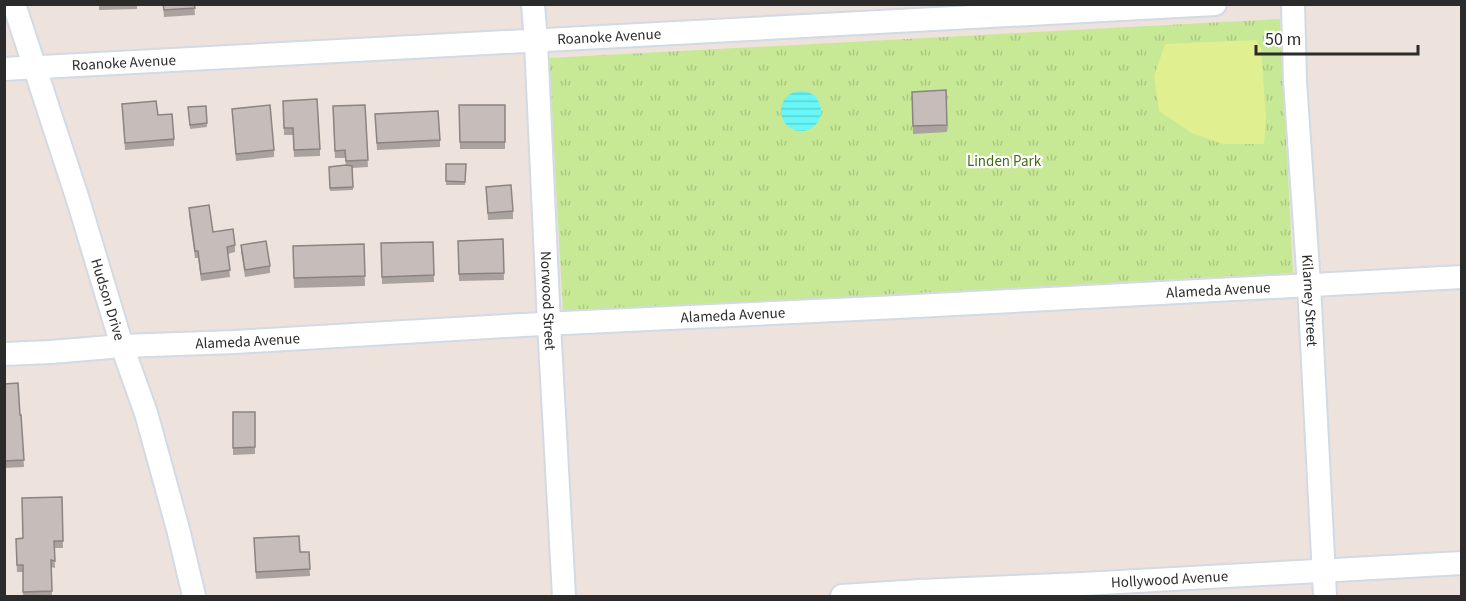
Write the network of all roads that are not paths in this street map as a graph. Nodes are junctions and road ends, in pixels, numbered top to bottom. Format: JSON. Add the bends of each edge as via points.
{"nodes":[{"id":1,"x":14,"y":4,"type":"edge"},
{"id":2,"x":534,"y":4,"type":"edge"},
{"id":3,"x":1215,"y":4,"type":"edge"},
{"id":4,"x":1293,"y":4,"type":"edge"},
{"id":5,"x":536,"y":42,"type":"junction"},
{"id":6,"x":34,"y":68,"type":"junction"},
{"id":7,"x":4,"y":69,"type":"edge"},
{"id":8,"x":1461,"y":277,"type":"edge"},
{"id":9,"x":1309,"y":285,"type":"junction"},
{"id":10,"x":549,"y":324,"type":"junction"},
{"id":11,"x":122,"y":346,"type":"junction"},
{"id":12,"x":4,"y":354,"type":"edge"},
{"id":13,"x":1461,"y":563,"type":"edge"},
{"id":14,"x":1323,"y":571,"type":"junction"},
{"id":15,"x":921,"y":594,"type":"edge"},
{"id":16,"x":194,"y":597,"type":"edge"},
{"id":17,"x":564,"y":597,"type":"edge"},
{"id":18,"x":842,"y":597,"type":"edge"},
{"id":19,"x":1325,"y":597,"type":"edge"}],
"edges":[{"from":1,"to":6,"type":"street","name":"Hudson Drive"},
{"from":2,"to":5,"type":"street","name":"Norwood Street"},
{"from":3,"to":5,"type":"street","name":"Roanoke Avenue"},
{"from":4,"to":9,"type":"street","name":"Kilarney Street"},
{"from":5,"to":6,"type":"street","name":"Roanoke Avenue"},
{"from":5,"to":10,"type":"street","name":"Norwood Street"},
{"from":6,"to":7,"type":"street","name":"Roanoke Avenue"},
{"from":6,"to":11,"type":"street","name":"Hudson Drive"},
{"from":8,"to":9,"type":"street","name":"Alameda Avenue"},
{"from":9,"to":10,"type":"street","name":"Alameda Avenue"},
{"from":9,"to":14,"type":"street","name":"Kilarney Street"},
{"from":10,"to":11,"type":"street","name":"Alameda Avenue"},
{"from":10,"to":17,"type":"street","name":"Norwood Street"},
{"from":11,"to":12,"type":"street","name":"Alameda Avenue"},
{"from":11,"to":16,"type":"street","name":"Hudson Drive","via":[[146,413]]},
{"from":13,"to":14,"type":"street","name":"Hollywood Avenue"},
{"from":14,"to":15,"type":"street","name":"Hollywood Avenue"},
{"from":14,"to":19,"type":"street","name":"Kilarney Street"},
{"from":15,"to":18,"type":"street","name":"Hollywood Avenue"}]}
